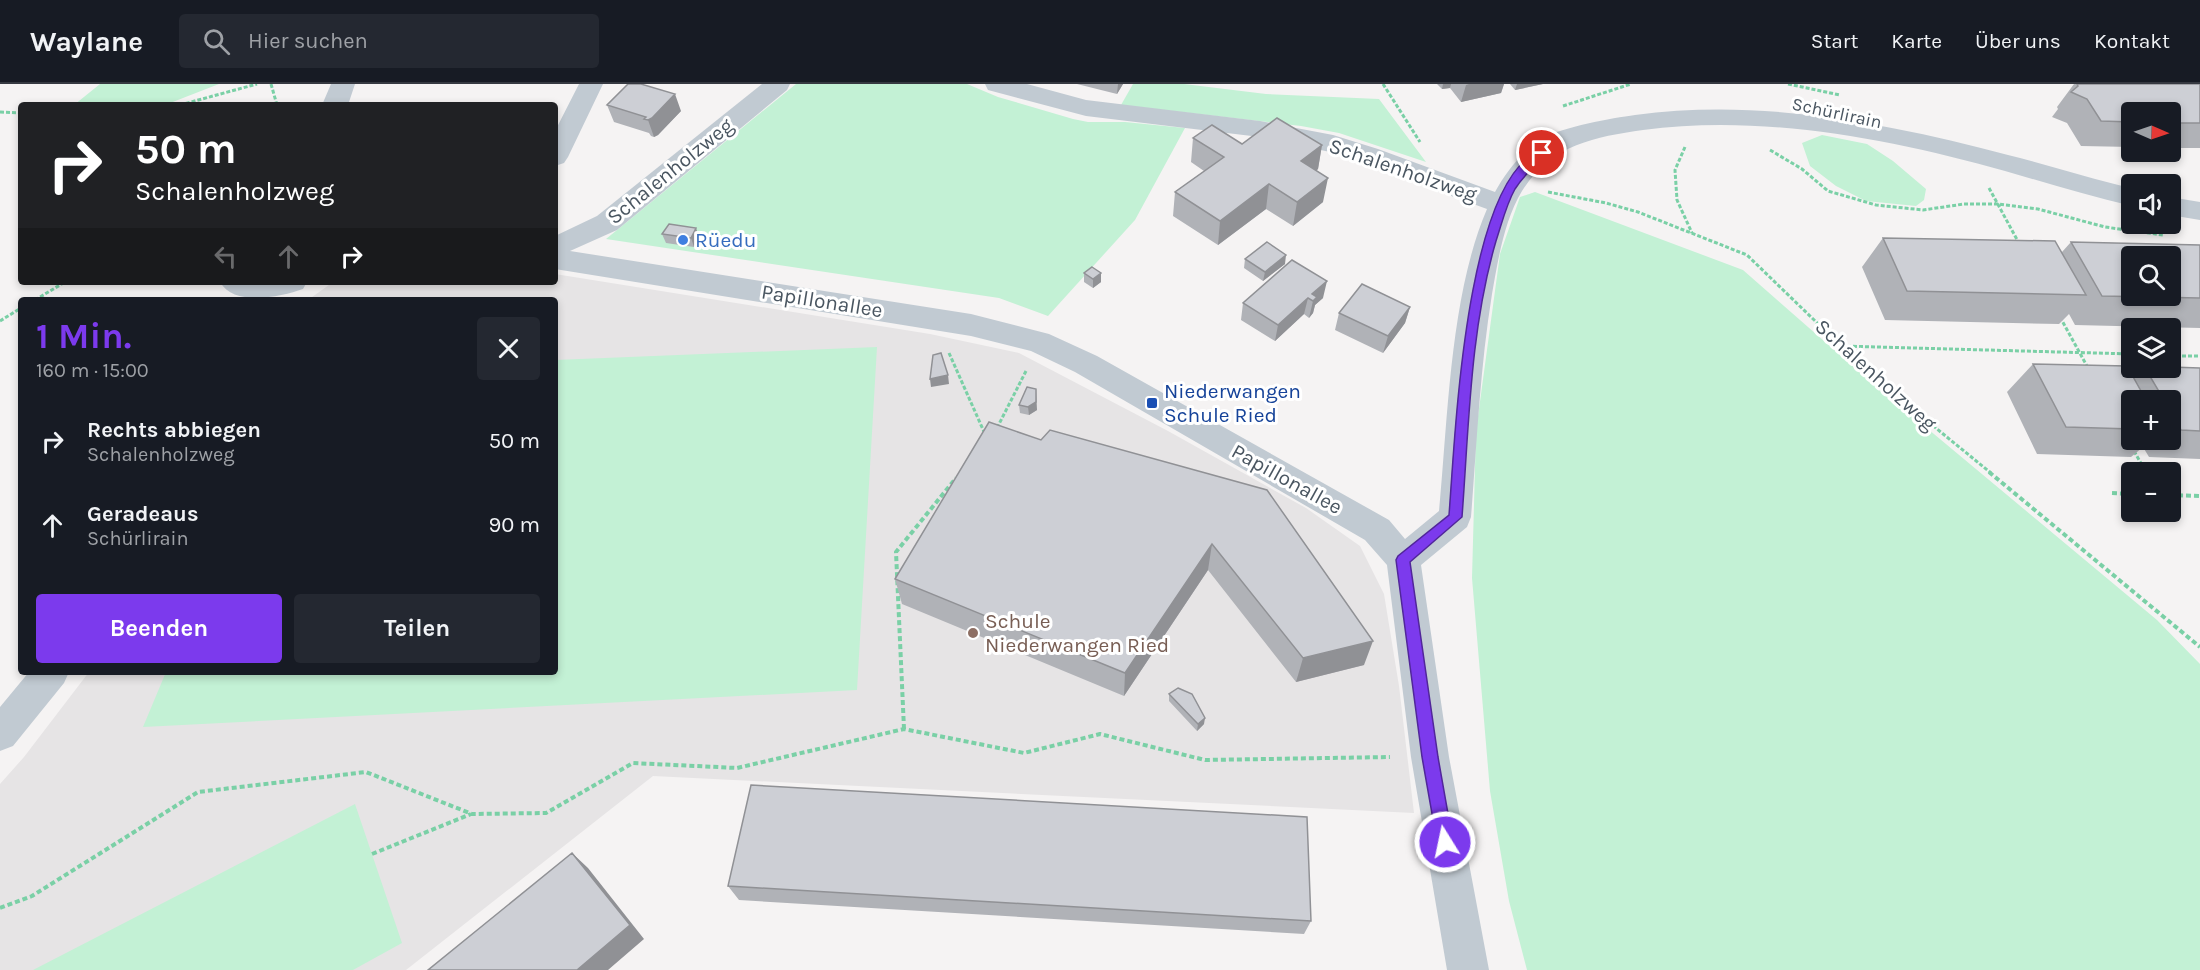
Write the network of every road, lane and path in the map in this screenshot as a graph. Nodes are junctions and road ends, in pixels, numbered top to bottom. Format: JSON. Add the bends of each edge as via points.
{"nodes":[{"id":1,"x":257,"y":84,"type":"edge"},
{"id":2,"x":271,"y":84,"type":"edge"},
{"id":3,"x":343,"y":84,"type":"edge"},
{"id":4,"x":591,"y":84,"type":"edge"},
{"id":5,"x":778,"y":84,"type":"edge"},
{"id":6,"x":997,"y":84,"type":"edge"},
{"id":7,"x":1383,"y":84,"type":"edge"},
{"id":8,"x":191,"y":102,"type":"edge"},
{"id":9,"x":276,"y":102,"type":"edge"},
{"id":10,"x":336,"y":102,"type":"edge"},
{"id":11,"x":0,"y":112,"type":"edge"},
{"id":12,"x":18,"y":113,"type":"edge"},
{"id":13,"x":1413,"y":130,"type":"dead end"},
{"id":14,"x":1686,"y":144,"type":"dead end"},
{"id":15,"x":1764,"y":146,"type":"dead end"},
{"id":16,"x":1967,"y":148,"type":"junction"},
{"id":17,"x":558,"y":151,"type":"edge"},
{"id":18,"x":2121,"y":194,"type":"edge"},
{"id":19,"x":1506,"y":195,"type":"junction"},
{"id":20,"x":1998,"y":204,"type":"junction"},
{"id":21,"x":2181,"y":208,"type":"edge"},
{"id":22,"x":2200,"y":211,"type":"edge"},
{"id":23,"x":1693,"y":234,"type":"junction"},
{"id":24,"x":2170,"y":236,"type":"dead end"},
{"id":25,"x":558,"y":246,"type":"edge"},
{"id":26,"x":2025,"y":254,"type":"edge"},
{"id":27,"x":558,"y":259,"type":"edge"},
{"id":28,"x":60,"y":285,"type":"edge"},
{"id":29,"x":243,"y":285,"type":"edge"},
{"id":30,"x":276,"y":290,"type":"edge"},
{"id":31,"x":40,"y":297,"type":"edge"},
{"id":32,"x":18,"y":310,"type":"edge"},
{"id":33,"x":2058,"y":313,"type":"edge"},
{"id":34,"x":934,"y":319,"type":"junction"},
{"id":35,"x":0,"y":321,"type":"edge"},
{"id":36,"x":1039,"y":342,"type":"junction"},
{"id":37,"x":1841,"y":346,"type":"junction"},
{"id":38,"x":2080,"y":353,"type":"junction"},
{"id":39,"x":2121,"y":354,"type":"edge"},
{"id":40,"x":2181,"y":356,"type":"edge"},
{"id":41,"x":2200,"y":356,"type":"edge"},
{"id":42,"x":2091,"y":373,"type":"edge"},
{"id":43,"x":959,"y":474,"type":"edge"},
{"id":44,"x":2112,"y":493,"type":"dead end"},
{"id":45,"x":2121,"y":493,"type":"edge"},
{"id":46,"x":2181,"y":495,"type":"edge"},
{"id":47,"x":2200,"y":496,"type":"edge"},
{"id":48,"x":1403,"y":560,"type":"junction"},
{"id":49,"x":2200,"y":647,"type":"edge"},
{"id":50,"x":49,"y":675,"type":"edge"},
{"id":51,"x":904,"y":729,"type":"junction"},
{"id":52,"x":0,"y":734,"type":"edge"},
{"id":53,"x":1430,"y":757,"type":"junction"},
{"id":54,"x":472,"y":814,"type":"junction"},
{"id":55,"x":372,"y":854,"type":"dead end"},
{"id":56,"x":0,"y":908,"type":"edge"},
{"id":57,"x":1468,"y":970,"type":"edge"}],
"edges":[{"from":1,"to":8,"type":"path"},
{"from":2,"to":9,"type":"path"},
{"from":3,"to":10,"type":"street"},
{"from":4,"to":17,"type":"street"},
{"from":5,"to":25,"type":"street","name":"Schalenholzweg","via":[[607,223]]},
{"from":6,"to":19,"type":"street","name":"Schalenholzweg","via":[[1086,108],[1260,129],[1333,144]]},
{"from":7,"to":13,"type":"path"},
{"from":11,"to":12,"type":"path"},
{"from":14,"to":23,"type":"path","via":[[1675,170],[1677,200]]},
{"from":15,"to":20,"type":"path","via":[[1802,169],[1828,191],[1876,205],[1923,210]]},
{"from":16,"to":18,"type":"street","name":"Schürlirain"},
{"from":16,"to":19,"type":"street","name":"Schürlirain","via":[[1830,108],[1727,94],[1680,96],[1642,101],[1573,128],[1527,166]]},
{"from":16,"to":20,"type":"path"},
{"from":19,"to":23,"type":"path","name":"Schalenholzweg","via":[[1606,203]]},
{"from":19,"to":48,"type":"street","name":"Schalenholzweg","via":[[1481,273],[1468,354],[1455,517]]},
{"from":20,"to":24,"type":"path","via":[[2038,209],[2105,227]]},
{"from":20,"to":26,"type":"path"},
{"from":21,"to":22,"type":"street"},
{"from":23,"to":37,"type":"path","name":"Schalenholzweg","via":[[1747,255]]},
{"from":27,"to":34,"type":"street","name":"Papillonallee"},
{"from":28,"to":31,"type":"path"},
{"from":29,"to":30,"type":"street"},
{"from":32,"to":35,"type":"path"},
{"from":33,"to":38,"type":"path"},
{"from":34,"to":36,"type":"street","name":"Papillonallee"},
{"from":34,"to":36,"type":"path","via":[[987,440],[1002,422]]},
{"from":36,"to":48,"type":"street","name":"Papillonallee","via":[[1086,364],[1377,530]]},
{"from":37,"to":38,"type":"path"},
{"from":37,"to":49,"type":"path","name":"Schalenholzweg","via":[[1872,376]]},
{"from":38,"to":39,"type":"path"},
{"from":38,"to":42,"type":"path"},
{"from":40,"to":41,"type":"path"},
{"from":43,"to":51,"type":"path","via":[[896,552]]},
{"from":44,"to":45,"type":"path"},
{"from":46,"to":47,"type":"path"},
{"from":48,"to":53,"type":"street"},
{"from":50,"to":52,"type":"street"},
{"from":51,"to":53,"type":"path","via":[[1024,753],[1100,734],[1205,760]]},
{"from":51,"to":54,"type":"path","via":[[737,768],[633,763],[546,813]]},
{"from":53,"to":57,"type":"street"},
{"from":54,"to":55,"type":"path"},
{"from":54,"to":56,"type":"path","via":[[366,772],[198,792],[32,896]]}]}
